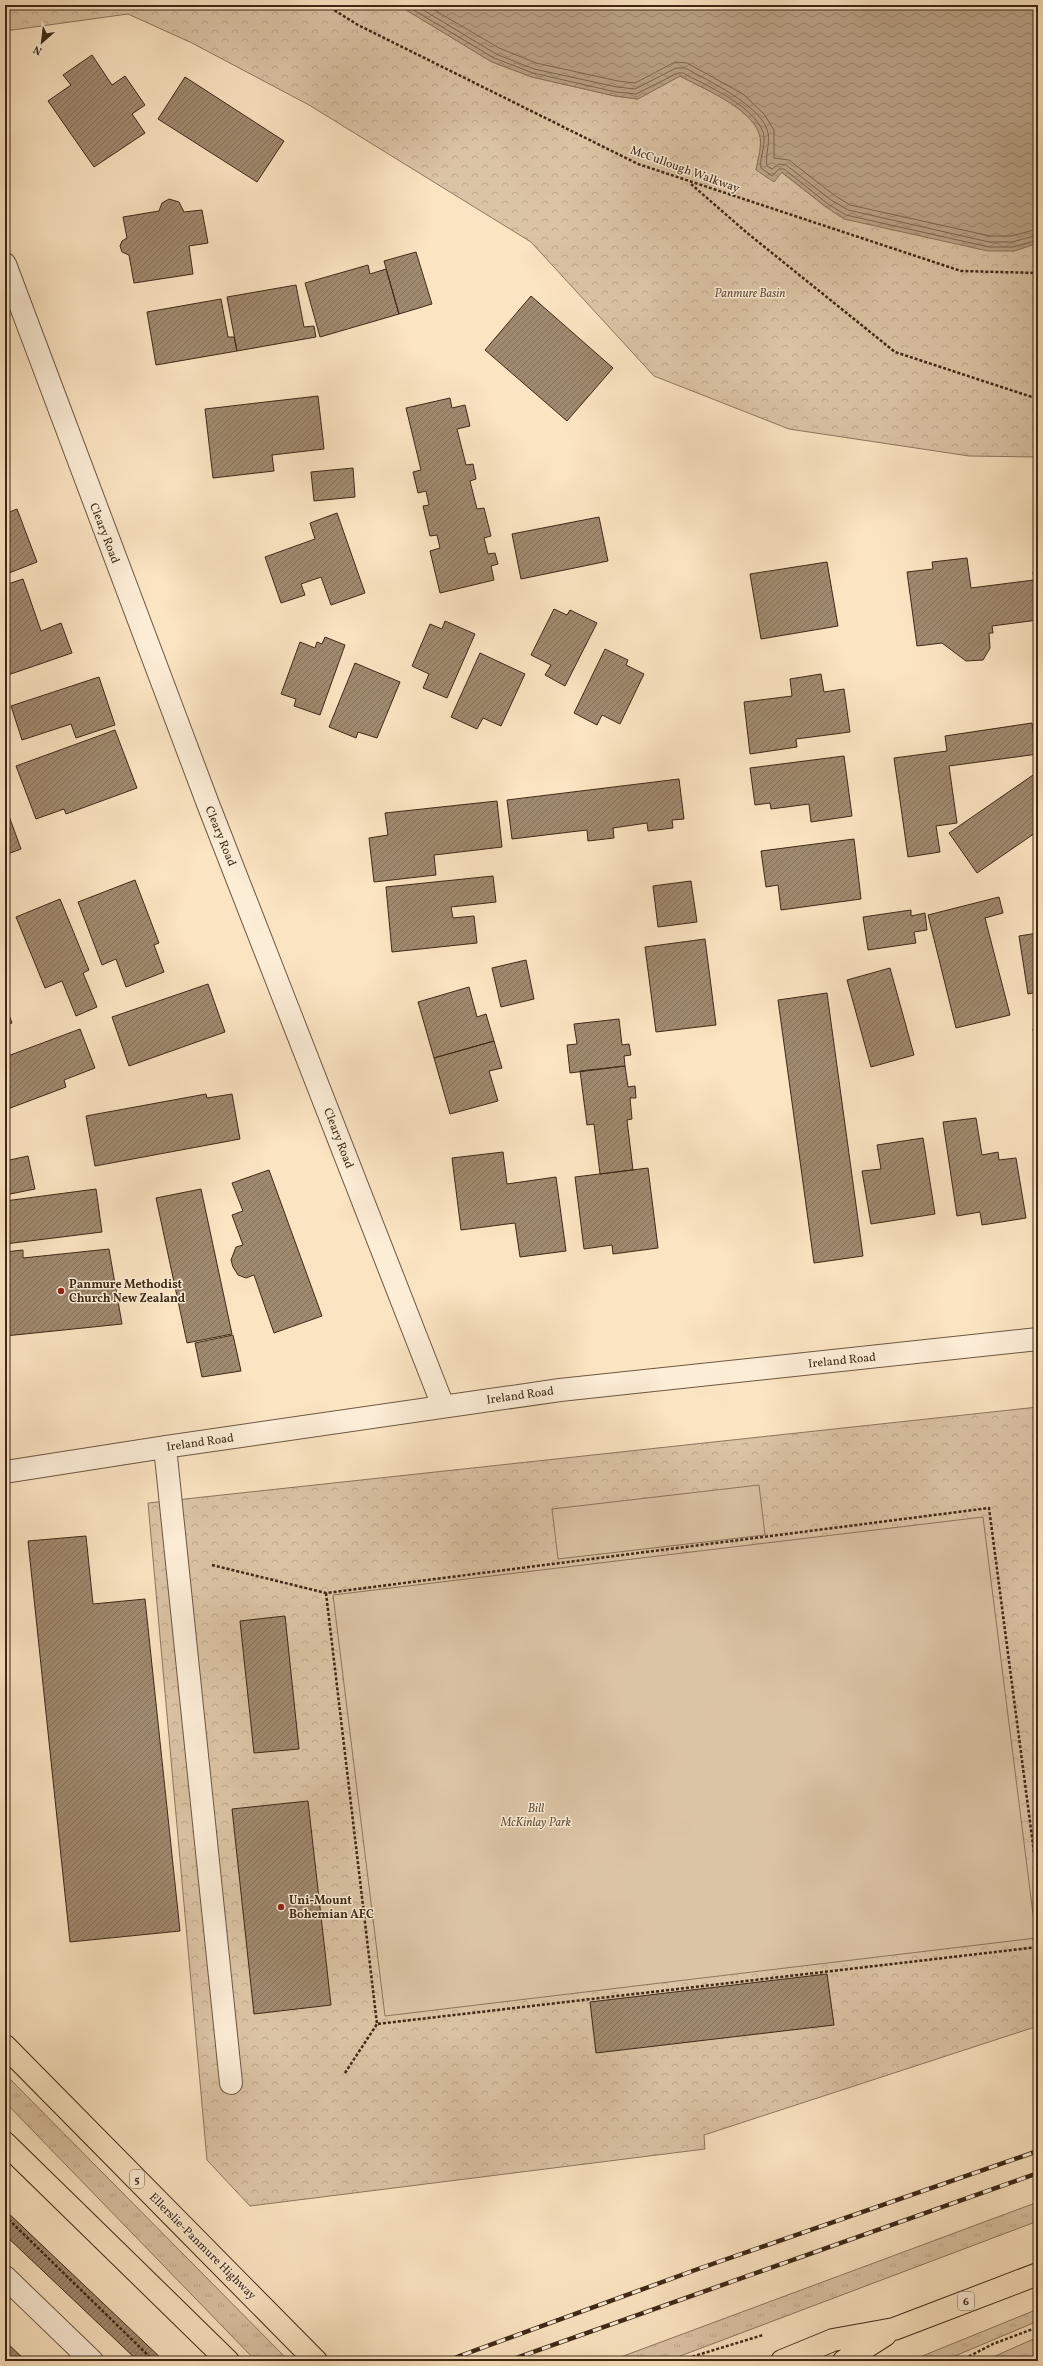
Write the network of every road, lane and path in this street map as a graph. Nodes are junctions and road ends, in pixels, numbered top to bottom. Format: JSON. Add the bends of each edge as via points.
{"nodes":[{"id":1,"x":326,"y":5,"type":"edge"},
{"id":2,"x":690,"y":182,"type":"junction"},
{"id":3,"x":5,"y":264,"type":"edge"},
{"id":4,"x":1038,"y":273,"type":"edge"},
{"id":5,"x":1038,"y":399,"type":"edge"},
{"id":6,"x":1038,"y":1339,"type":"edge"},
{"id":7,"x":443,"y":1406,"type":"junction"},
{"id":8,"x":165,"y":1447,"type":"junction"},
{"id":9,"x":5,"y":1472,"type":"edge"},
{"id":10,"x":212,"y":1565,"type":"dead end"},
{"id":11,"x":326,"y":1593,"type":"junction"},
{"id":12,"x":1038,"y":1883,"type":"edge"},
{"id":13,"x":1038,"y":1948,"type":"edge"},
{"id":14,"x":377,"y":2024,"type":"junction"},
{"id":15,"x":5,"y":2046,"type":"edge"},
{"id":16,"x":345,"y":2073,"type":"dead end"},
{"id":17,"x":231,"y":2083,"type":"dead end"},
{"id":18,"x":5,"y":2143,"type":"edge"},
{"id":19,"x":5,"y":2216,"type":"edge"},
{"id":20,"x":1038,"y":2274,"type":"edge"},
{"id":21,"x":5,"y":2277,"type":"edge"},
{"id":22,"x":1038,"y":2327,"type":"edge"},
{"id":23,"x":894,"y":2329,"type":"junction"},
{"id":24,"x":92,"y":2361,"type":"edge"},
{"id":25,"x":154,"y":2361,"type":"edge"},
{"id":26,"x":228,"y":2361,"type":"edge"},
{"id":27,"x":316,"y":2361,"type":"edge"},
{"id":28,"x":782,"y":2361,"type":"edge"},
{"id":29,"x":844,"y":2361,"type":"edge"},
{"id":30,"x":960,"y":2361,"type":"edge"}],
"edges":[{"from":1,"to":2,"type":"path","name":"McCullough Walkway","via":[[358,25],[631,160]]},
{"from":2,"to":4,"type":"path","name":"McCullough Walkway","via":[[961,271]]},
{"from":2,"to":5,"type":"path","via":[[746,232],[895,352]]},
{"from":3,"to":7,"type":"street","name":"Cleary Road","via":[[208,804]]},
{"from":6,"to":7,"type":"street","name":"Ireland Road","via":[[560,1390]]},
{"from":7,"to":8,"type":"street","name":"Ireland Road"},
{"from":8,"to":9,"type":"street","name":"Ireland Road"},
{"from":8,"to":17,"type":"street"},
{"from":10,"to":11,"type":"path"},
{"from":11,"to":12,"type":"path","via":[[989,1508]]},
{"from":11,"to":14,"type":"path"},
{"from":13,"to":14,"type":"path"},
{"from":14,"to":16,"type":"path"},
{"from":15,"to":27,"type":"main road","name":"Ellerslie-Panmure Highway","number":"5"},
{"from":18,"to":26,"type":"main road"},
{"from":19,"to":25,"type":"path"},
{"from":20,"to":23,"type":"main road","number":"6"},
{"from":21,"to":24,"type":"street"},
{"from":22,"to":30,"type":"path","via":[[993,2344]]},
{"from":23,"to":28,"type":"main road","number":"6","via":[[833,2340]]},
{"from":23,"to":29,"type":"main road","number":"6"}]}
